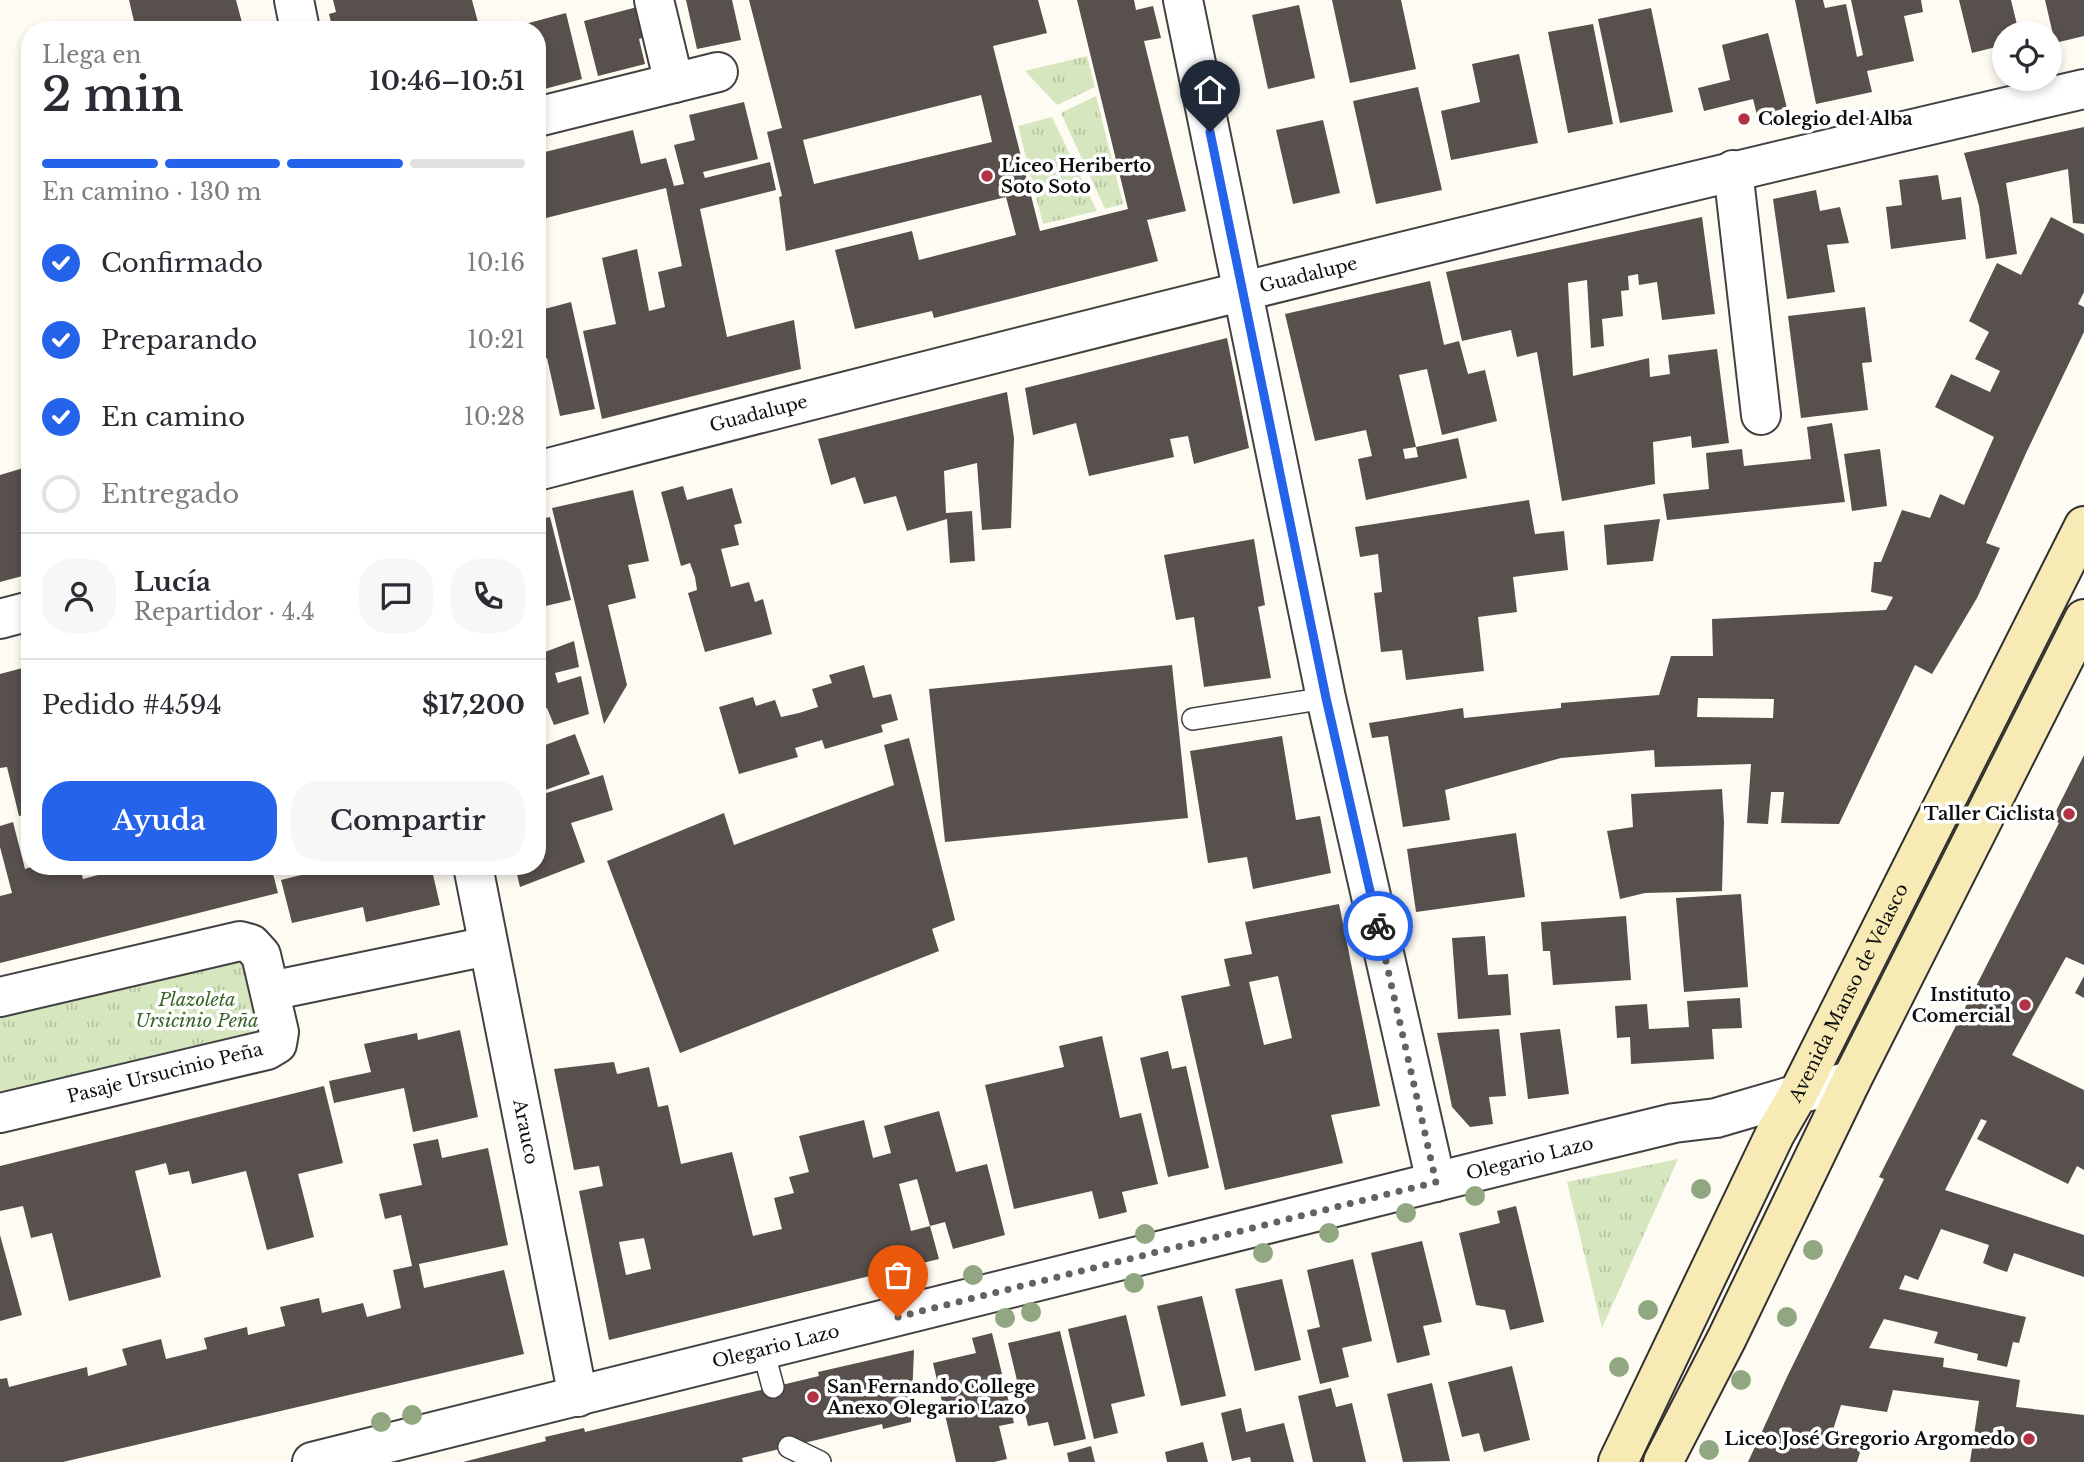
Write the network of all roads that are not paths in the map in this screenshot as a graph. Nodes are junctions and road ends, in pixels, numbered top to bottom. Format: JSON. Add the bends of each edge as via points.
{"nodes":[{"id":1,"x":294,"y":0,"type":"edge"},
{"id":2,"x":654,"y":0,"type":"edge"},
{"id":3,"x":1183,"y":0,"type":"edge"},
{"id":4,"x":298,"y":21,"type":"edge"},
{"id":5,"x":718,"y":72,"type":"dead end"},
{"id":6,"x":674,"y":83,"type":"junction"},
{"id":7,"x":2084,"y":89,"type":"edge"},
{"id":8,"x":546,"y":115,"type":"edge"},
{"id":9,"x":1733,"y":170,"type":"junction"},
{"id":10,"x":1244,"y":290,"type":"junction"},
{"id":11,"x":1761,"y":415,"type":"dead end"},
{"id":12,"x":546,"y":469,"type":"edge"},
{"id":13,"x":2084,"y":526,"type":"edge"},
{"id":14,"x":21,"y":613,"type":"edge"},
{"id":15,"x":0,"y":619,"type":"edge"},
{"id":16,"x":2084,"y":619,"type":"edge"},
{"id":17,"x":1326,"y":698,"type":"junction"},
{"id":18,"x":1193,"y":719,"type":"dead end"},
{"id":19,"x":475,"y":875,"type":"edge"},
{"id":20,"x":488,"y":946,"type":"junction"},
{"id":21,"x":270,"y":991,"type":"junction"},
{"id":22,"x":0,"y":997,"type":"edge"},
{"id":23,"x":1851,"y":1081,"type":"junction"},
{"id":24,"x":1798,"y":1094,"type":"junction"},
{"id":25,"x":0,"y":1113,"type":"edge"},
{"id":26,"x":1436,"y":1182,"type":"junction"},
{"id":27,"x":763,"y":1350,"type":"junction"},
{"id":28,"x":773,"y":1387,"type":"dead end"},
{"id":29,"x":578,"y":1397,"type":"junction"},
{"id":30,"x":789,"y":1447,"type":"dead end"},
{"id":31,"x":1668,"y":1452,"type":"edge"},
{"id":32,"x":1612,"y":1460,"type":"edge"},
{"id":33,"x":312,"y":1462,"type":"edge"},
{"id":34,"x":820,"y":1462,"type":"edge"}],
"edges":[{"from":1,"to":4,"type":"street"},
{"from":2,"to":6,"type":"street"},
{"from":3,"to":10,"type":"street"},
{"from":5,"to":6,"type":"street"},
{"from":6,"to":8,"type":"street"},
{"from":7,"to":9,"type":"street","name":"Guadalupe"},
{"from":9,"to":10,"type":"street","name":"Guadalupe"},
{"from":9,"to":11,"type":"street"},
{"from":10,"to":12,"type":"street","name":"Guadalupe"},
{"from":10,"to":17,"type":"street"},
{"from":13,"to":24,"type":"main road","name":"Avenida Manso de Velasco"},
{"from":14,"to":15,"type":"street"},
{"from":16,"to":23,"type":"main road"},
{"from":17,"to":18,"type":"lane"},
{"from":17,"to":26,"type":"street"},
{"from":19,"to":20,"type":"street","name":"Arauco"},
{"from":20,"to":21,"type":"street"},
{"from":20,"to":29,"type":"street","name":"Arauco"},
{"from":21,"to":22,"type":"street","name":"Pasaje Ursucinio Peña","via":[[261,955],[251,944],[240,941]]},
{"from":21,"to":25,"type":"street","name":"Pasaje Ursucinio Peña","via":[[279,1032],[277,1044],[267,1050]]},
{"from":23,"to":24,"type":"street","name":"Olegario Lazo"},
{"from":23,"to":31,"type":"main road"},
{"from":24,"to":26,"type":"street","name":"Olegario Lazo","via":[[1716,1118],[1674,1123]]},
{"from":24,"to":32,"type":"main road","name":"Avenida Manso de Velasco"},
{"from":26,"to":27,"type":"street","name":"Olegario Lazo"},
{"from":27,"to":28,"type":"lane"},
{"from":27,"to":29,"type":"street","name":"Olegario Lazo"},
{"from":29,"to":33,"type":"street","name":"Olegario Lazo"},
{"from":30,"to":34,"type":"lane"},
{"from":31,"to":32,"type":"street"}]}
